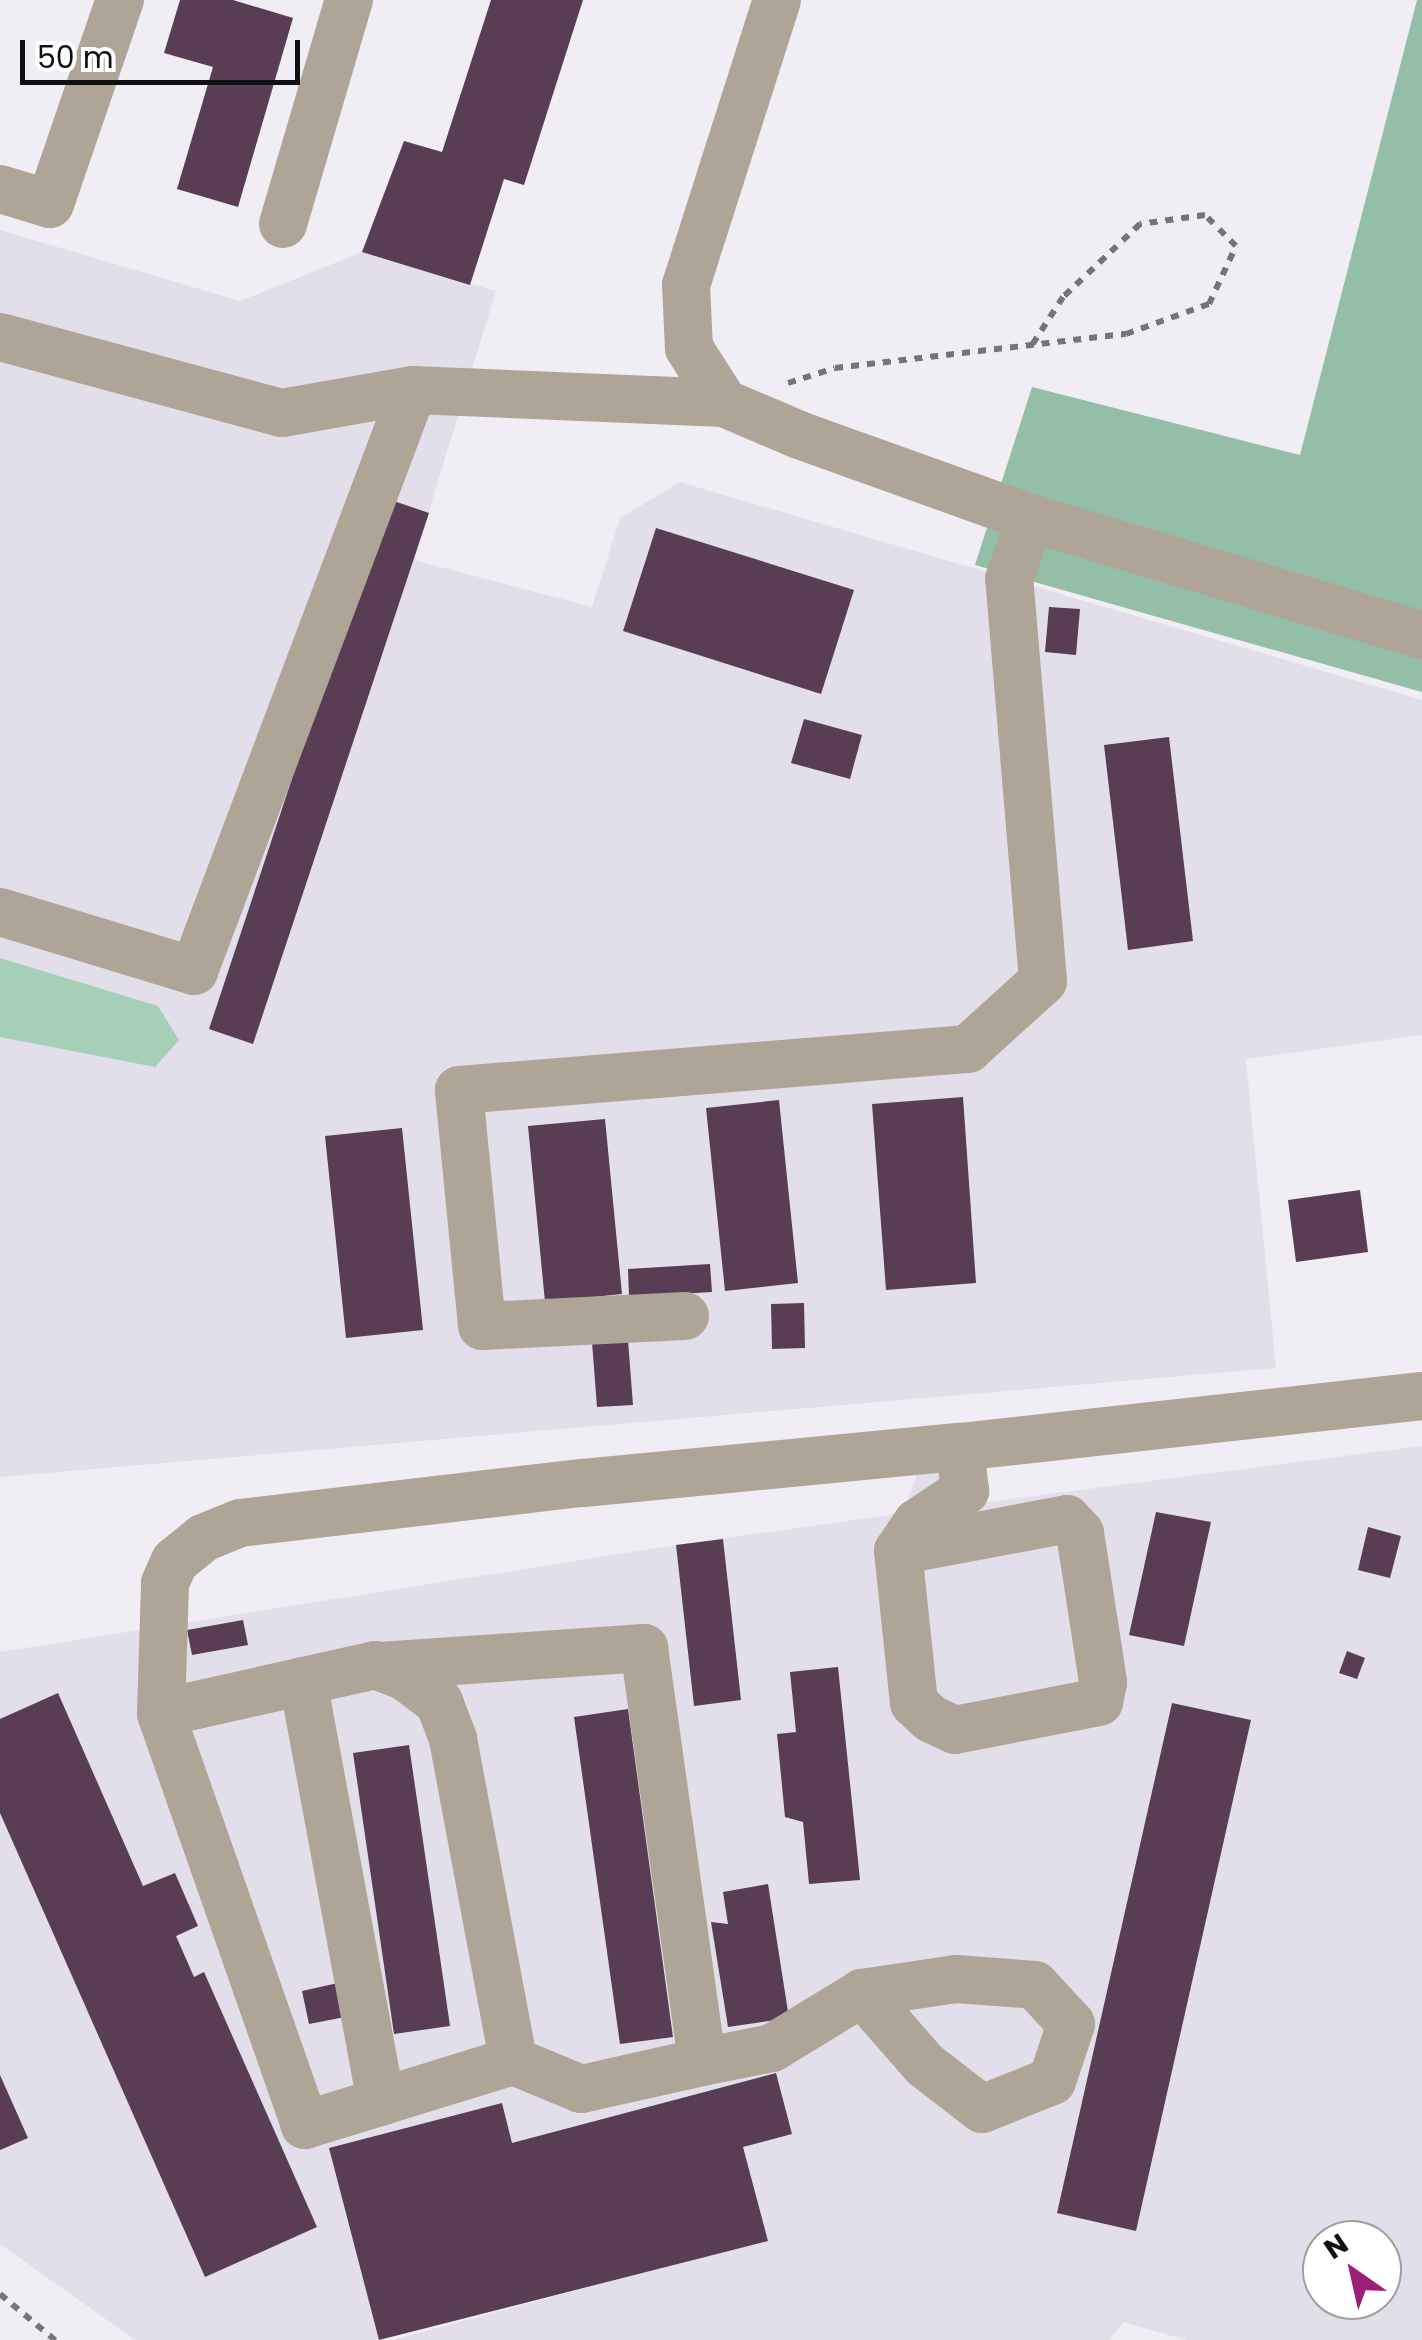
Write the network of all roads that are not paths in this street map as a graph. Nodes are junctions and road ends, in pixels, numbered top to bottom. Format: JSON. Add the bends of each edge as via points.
{"nodes":[{"id":1,"x":120,"y":0,"type":"edge"},
{"id":2,"x":349,"y":0,"type":"edge"},
{"id":3,"x":776,"y":0,"type":"edge"},
{"id":4,"x":0,"y":189,"type":"edge"},
{"id":5,"x":282,"y":224,"type":"dead end"},
{"id":6,"x":0,"y":336,"type":"edge"},
{"id":7,"x":412,"y":390,"type":"junction"},
{"id":8,"x":724,"y":403,"type":"junction"},
{"id":9,"x":1031,"y":518,"type":"junction"},
{"id":10,"x":1422,"y":635,"type":"edge"},
{"id":11,"x":0,"y":912,"type":"edge"},
{"id":12,"x":684,"y":1316,"type":"dead end"},
{"id":13,"x":1422,"y":1396,"type":"edge"},
{"id":14,"x":960,"y":1447,"type":"junction"},
{"id":15,"x":898,"y":1551,"type":"junction"},
{"id":16,"x":380,"y":1666,"type":"junction"},
{"id":17,"x":303,"y":1681,"type":"junction"},
{"id":18,"x":161,"y":1713,"type":"junction"},
{"id":19,"x":862,"y":1993,"type":"dead end"},
{"id":20,"x":513,"y":2062,"type":"junction"},
{"id":21,"x":702,"y":2062,"type":"junction"},
{"id":22,"x":382,"y":2102,"type":"junction"}],
"edges":[{"from":1,"to":4,"type":"street","via":[[50,204]]},
{"from":2,"to":5,"type":"street"},
{"from":3,"to":8,"type":"street","via":[[686,285],[689,348]]},
{"from":6,"to":7,"type":"street","via":[[282,413]]},
{"from":7,"to":8,"type":"street"},
{"from":7,"to":11,"type":"street","via":[[194,971]]},
{"from":8,"to":9,"type":"street"},
{"from":9,"to":10,"type":"street"},
{"from":9,"to":12,"type":"street","via":[[1009,578],[1042,981],[968,1049],[459,1090],[482,1326]]},
{"from":13,"to":14,"type":"street"},
{"from":14,"to":15,"type":"street","via":[[965,1491],[916,1523]]},
{"from":14,"to":18,"type":"street","via":[[240,1523],[202,1538],[174,1561],[165,1583]]},
{"from":15,"to":15,"type":"street","via":[[907,1669],[914,1703],[930,1719],[955,1730],[1098,1702],[1102,1682],[1080,1533],[1067,1519]]},
{"from":16,"to":17,"type":"street"},
{"from":16,"to":20,"type":"street","via":[[439,1702],[452,1739]]},
{"from":16,"to":21,"type":"street","via":[[644,1648]]},
{"from":17,"to":18,"type":"street"},
{"from":17,"to":22,"type":"street"},
{"from":18,"to":22,"type":"street","via":[[305,2125]]},
{"from":19,"to":21,"type":"street","via":[[772,2048]]},
{"from":20,"to":21,"type":"street","via":[[581,2089]]},
{"from":20,"to":22,"type":"street"}]}
